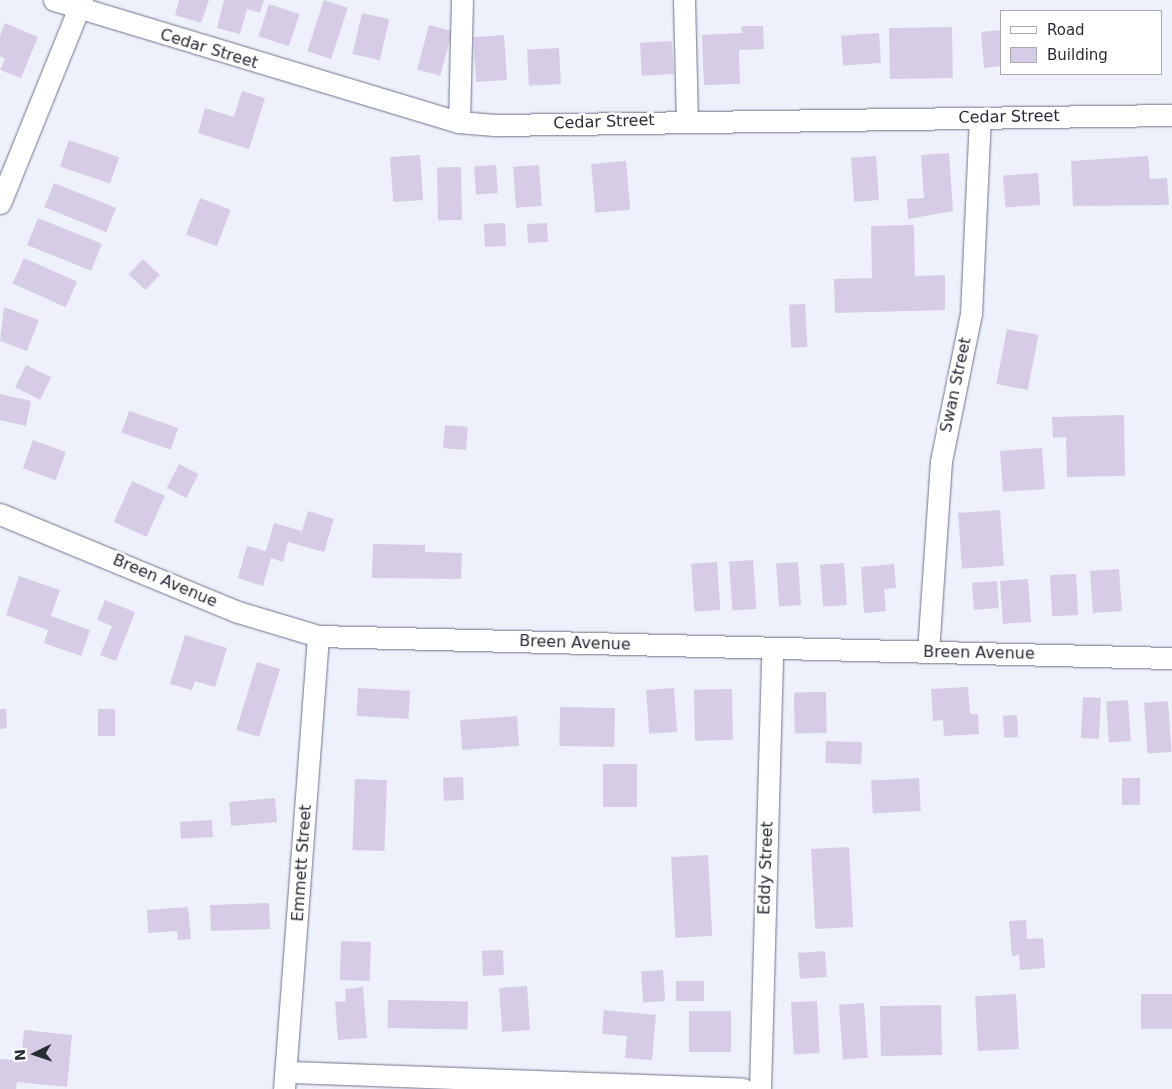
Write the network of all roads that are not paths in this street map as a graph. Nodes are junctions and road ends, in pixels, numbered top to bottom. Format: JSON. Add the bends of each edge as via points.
{"nodes":[{"id":1,"x":54,"y":0,"type":"edge"},
{"id":2,"x":462,"y":0,"type":"edge"},
{"id":3,"x":684,"y":0,"type":"edge"},
{"id":4,"x":80,"y":5,"type":"edge"},
{"id":5,"x":1172,"y":115,"type":"edge"},
{"id":6,"x":980,"y":118,"type":"junction"},
{"id":7,"x":687,"y":120,"type":"junction"},
{"id":8,"x":459,"y":122,"type":"junction"},
{"id":9,"x":0,"y":203,"type":"edge"},
{"id":10,"x":0,"y":514,"type":"edge"},
{"id":11,"x":318,"y":636,"type":"junction"},
{"id":12,"x":772,"y":648,"type":"junction"},
{"id":13,"x":928,"y":652,"type":"junction"},
{"id":14,"x":1172,"y":658,"type":"edge"},
{"id":15,"x":286,"y":1080,"type":"edge"},
{"id":16,"x":743,"y":1089,"type":"edge"},
{"id":17,"x":760,"y":1089,"type":"edge"}],
"edges":[{"from":1,"to":4,"type":"street","name":"Cedar Street"},
{"from":2,"to":8,"type":"street"},
{"from":3,"to":7,"type":"street"},
{"from":4,"to":8,"type":"street","name":"Cedar Street"},
{"from":4,"to":9,"type":"street"},
{"from":5,"to":6,"type":"street","name":"Cedar Street"},
{"from":6,"to":7,"type":"street","name":"Cedar Street"},
{"from":6,"to":13,"type":"street","name":"Swan Street","via":[[970,314],[940,461]]},
{"from":7,"to":8,"type":"street","name":"Cedar Street","via":[[497,125]]},
{"from":10,"to":11,"type":"street","name":"Breen Avenue","via":[[238,612]]},
{"from":11,"to":12,"type":"street","name":"Breen Avenue"},
{"from":11,"to":15,"type":"street","name":"Emmett Street"},
{"from":12,"to":13,"type":"street","name":"Breen Avenue"},
{"from":12,"to":17,"type":"street","name":"Eddy Street"},
{"from":13,"to":14,"type":"street","name":"Breen Avenue"},
{"from":15,"to":16,"type":"street"}]}
